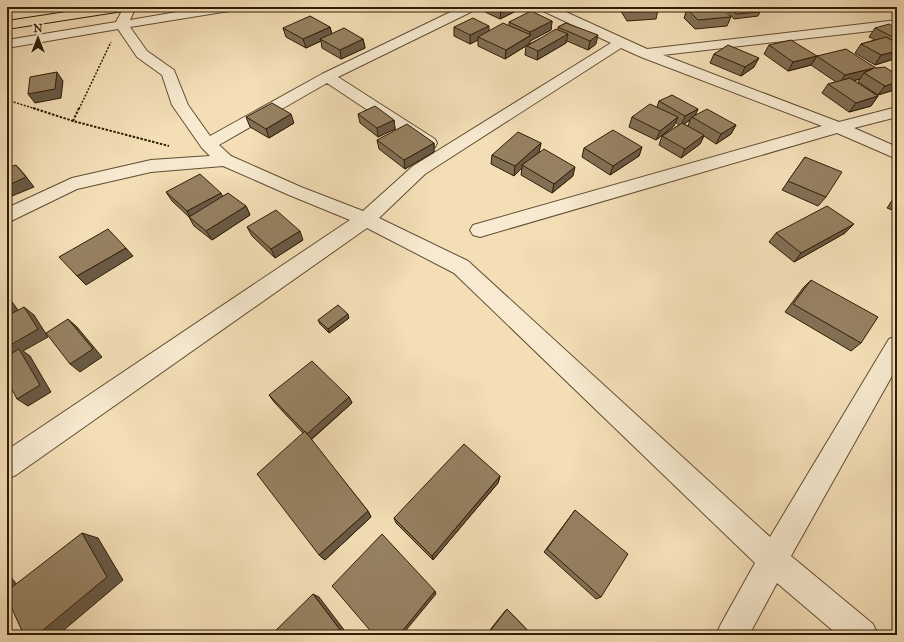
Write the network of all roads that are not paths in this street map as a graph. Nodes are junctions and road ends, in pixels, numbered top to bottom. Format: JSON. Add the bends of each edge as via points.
{"nodes":[{"id":1,"x":228,"y":7,"type":"edge"},
{"id":2,"x":471,"y":7,"type":"edge"},
{"id":3,"x":545,"y":7,"type":"edge"},
{"id":4,"x":124,"y":13,"type":"edge"},
{"id":5,"x":897,"y":24,"type":"edge"},
{"id":6,"x":7,"y":25,"type":"edge"},
{"id":7,"x":621,"y":42,"type":"junction"},
{"id":8,"x":7,"y":44,"type":"edge"},
{"id":9,"x":646,"y":54,"type":"junction"},
{"id":10,"x":327,"y":77,"type":"junction"},
{"id":11,"x":897,"y":112,"type":"edge"},
{"id":12,"x":838,"y":127,"type":"junction"},
{"id":13,"x":208,"y":144,"type":"junction"},
{"id":14,"x":445,"y":153,"type":"junction"},
{"id":15,"x":897,"y":154,"type":"edge"},
{"id":16,"x":225,"y":160,"type":"junction"},
{"id":17,"x":7,"y":216,"type":"edge"},
{"id":18,"x":366,"y":219,"type":"junction"},
{"id":19,"x":480,"y":230,"type":"dead end"},
{"id":20,"x":897,"y":346,"type":"edge"},
{"id":21,"x":7,"y":466,"type":"edge"},
{"id":22,"x":773,"y":560,"type":"junction"},
{"id":23,"x":732,"y":635,"type":"edge"},
{"id":24,"x":862,"y":635,"type":"edge"}],
"edges":[{"from":1,"to":4,"type":"street"},
{"from":2,"to":10,"type":"street"},
{"from":3,"to":7,"type":"street"},
{"from":4,"to":6,"type":"main road"},
{"from":4,"to":8,"type":"street"},
{"from":4,"to":13,"type":"street","via":[[142,54],[169,74],[180,105]]},
{"from":5,"to":9,"type":"street"},
{"from":7,"to":9,"type":"street"},
{"from":7,"to":14,"type":"street"},
{"from":9,"to":12,"type":"street"},
{"from":10,"to":13,"type":"street"},
{"from":10,"to":14,"type":"street"},
{"from":11,"to":12,"type":"street"},
{"from":12,"to":15,"type":"street"},
{"from":12,"to":19,"type":"street"},
{"from":13,"to":16,"type":"street"},
{"from":14,"to":18,"type":"street","via":[[419,170]]},
{"from":16,"to":17,"type":"street","via":[[151,166],[72,184]]},
{"from":16,"to":18,"type":"street","via":[[294,192]]},
{"from":18,"to":21,"type":"street"},
{"from":18,"to":22,"type":"street","via":[[461,267]]},
{"from":20,"to":22,"type":"street"},
{"from":22,"to":23,"type":"street"},
{"from":22,"to":24,"type":"street"}]}
